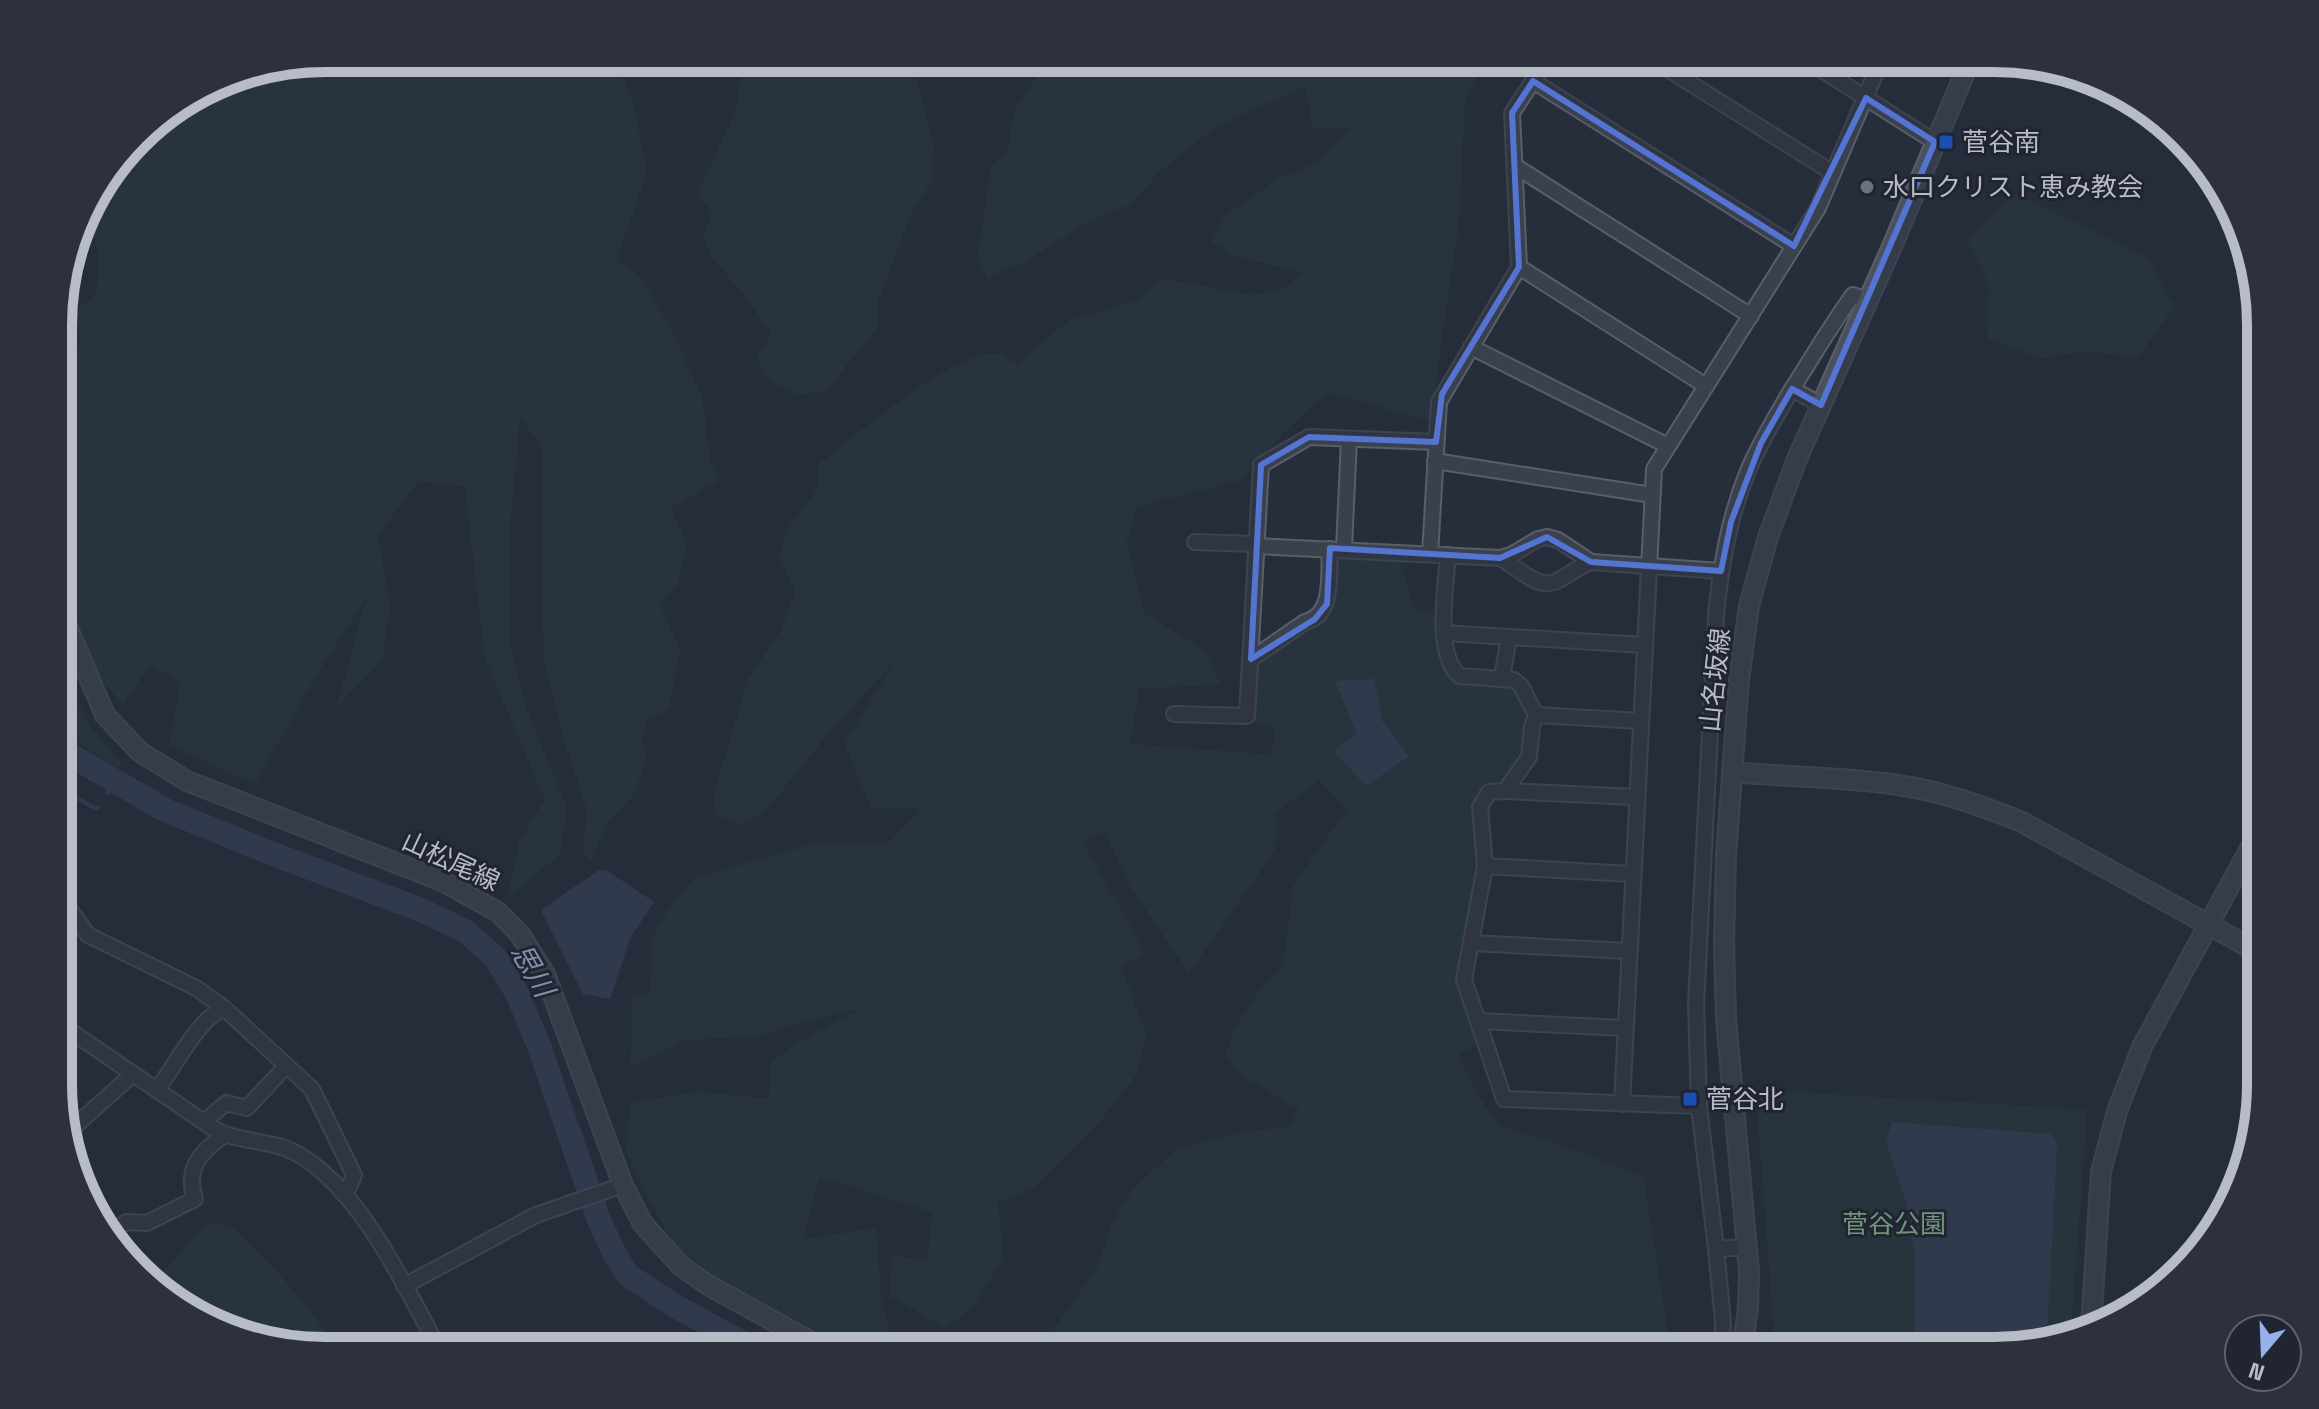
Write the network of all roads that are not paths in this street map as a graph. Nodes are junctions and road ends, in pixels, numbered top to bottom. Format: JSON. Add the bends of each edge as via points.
{"nodes":[{"id":1,"x":1539,"y":72,"type":"edge"},
{"id":2,"x":1673,"y":72,"type":"edge"},
{"id":3,"x":1825,"y":72,"type":"edge"},
{"id":4,"x":1876,"y":72,"type":"edge"},
{"id":5,"x":1965,"y":72,"type":"edge"},
{"id":6,"x":1533,"y":81,"type":"junction"},
{"id":7,"x":1866,"y":98,"type":"junction"},
{"id":8,"x":1935,"y":142,"type":"junction"},
{"id":9,"x":1515,"y":166,"type":"junction"},
{"id":10,"x":1833,"y":173,"type":"junction"},
{"id":11,"x":1794,"y":246,"type":"junction"},
{"id":12,"x":1519,"y":267,"type":"junction"},
{"id":13,"x":1868,"y":300,"type":"junction"},
{"id":14,"x":1751,"y":316,"type":"junction"},
{"id":15,"x":1471,"y":347,"type":"junction"},
{"id":16,"x":1706,"y":386,"type":"junction"},
{"id":17,"x":1792,"y":389,"type":"junction"},
{"id":18,"x":1821,"y":405,"type":"junction"},
{"id":19,"x":1349,"y":439,"type":"junction"},
{"id":20,"x":1436,"y":442,"type":"junction"},
{"id":21,"x":1668,"y":446,"type":"junction"},
{"id":22,"x":1435,"y":461,"type":"junction"},
{"id":23,"x":1652,"y":495,"type":"junction"},
{"id":24,"x":1195,"y":542,"type":"dead end"},
{"id":25,"x":1257,"y":545,"type":"junction"},
{"id":26,"x":1337,"y":549,"type":"junction"},
{"id":27,"x":1430,"y":554,"type":"junction"},
{"id":28,"x":1448,"y":555,"type":"junction"},
{"id":29,"x":1500,"y":558,"type":"junction"},
{"id":30,"x":1591,"y":562,"type":"junction"},
{"id":31,"x":1649,"y":566,"type":"junction"},
{"id":32,"x":1721,"y":571,"type":"junction"},
{"id":33,"x":1444,"y":633,"type":"junction"},
{"id":34,"x":1509,"y":637,"type":"junction"},
{"id":35,"x":72,"y":638,"type":"edge"},
{"id":36,"x":1645,"y":645,"type":"junction"},
{"id":37,"x":1251,"y":659,"type":"junction"},
{"id":38,"x":1502,"y":678,"type":"junction"},
{"id":39,"x":1174,"y":714,"type":"dead end"},
{"id":40,"x":1536,"y":715,"type":"junction"},
{"id":41,"x":1641,"y":721,"type":"junction"},
{"id":42,"x":1732,"y":772,"type":"junction"},
{"id":43,"x":1505,"y":791,"type":"junction"},
{"id":44,"x":1636,"y":797,"type":"junction"},
{"id":45,"x":2246,"y":856,"type":"edge"},
{"id":46,"x":1485,"y":866,"type":"junction"},
{"id":47,"x":1632,"y":874,"type":"junction"},
{"id":48,"x":72,"y":913,"type":"edge"},
{"id":49,"x":2208,"y":925,"type":"junction"},
{"id":50,"x":1471,"y":943,"type":"junction"},
{"id":51,"x":2246,"y":945,"type":"edge"},
{"id":52,"x":1628,"y":951,"type":"junction"},
{"id":53,"x":224,"y":1008,"type":"junction"},
{"id":54,"x":1478,"y":1021,"type":"junction"},
{"id":55,"x":1625,"y":1028,"type":"junction"},
{"id":56,"x":72,"y":1032,"type":"edge"},
{"id":57,"x":286,"y":1066,"type":"junction"},
{"id":58,"x":133,"y":1074,"type":"junction"},
{"id":59,"x":157,"y":1090,"type":"junction"},
{"id":60,"x":1622,"y":1104,"type":"junction"},
{"id":61,"x":1699,"y":1106,"type":"junction"},
{"id":62,"x":204,"y":1122,"type":"junction"},
{"id":63,"x":76,"y":1125,"type":"edge"},
{"id":64,"x":225,"y":1135,"type":"junction"},
{"id":65,"x":614,"y":1187,"type":"junction"},
{"id":66,"x":346,"y":1194,"type":"junction"},
{"id":67,"x":117,"y":1227,"type":"edge"},
{"id":68,"x":1748,"y":1247,"type":"junction"},
{"id":69,"x":1716,"y":1249,"type":"junction"},
{"id":70,"x":404,"y":1286,"type":"junction"},
{"id":71,"x":2092,"y":1318,"type":"edge"},
{"id":72,"x":1723,"y":1336,"type":"edge"},
{"id":73,"x":1744,"y":1336,"type":"edge"},
{"id":74,"x":432,"y":1337,"type":"edge"},
{"id":75,"x":802,"y":1337,"type":"edge"}],
"edges":[{"from":1,"to":6,"type":"street"},
{"from":2,"to":10,"type":"street"},
{"from":3,"to":7,"type":"street"},
{"from":4,"to":7,"type":"street"},
{"from":5,"to":8,"type":"main road","name":"山名坂線"},
{"from":6,"to":9,"type":"street","via":[[1512,113]]},
{"from":6,"to":11,"type":"street"},
{"from":7,"to":8,"type":"street"},
{"from":7,"to":10,"type":"street"},
{"from":8,"to":13,"type":"main road","name":"山名坂線"},
{"from":9,"to":12,"type":"street"},
{"from":9,"to":14,"type":"street"},
{"from":10,"to":11,"type":"street"},
{"from":11,"to":14,"type":"street"},
{"from":12,"to":15,"type":"street"},
{"from":12,"to":16,"type":"street"},
{"from":13,"to":17,"type":"street","via":[[1853,295],[1841,309]]},
{"from":13,"to":18,"type":"main road","name":"山名坂線"},
{"from":14,"to":16,"type":"street"},
{"from":15,"to":20,"type":"street","via":[[1439,402]]},
{"from":15,"to":21,"type":"street"},
{"from":16,"to":21,"type":"street"},
{"from":17,"to":18,"type":"street"},
{"from":17,"to":32,"type":"street","via":[[1748,471]]},
{"from":18,"to":42,"type":"main road","name":"山名坂線","via":[[1772,523],[1749,606]]},
{"from":19,"to":20,"type":"street"},
{"from":19,"to":25,"type":"street","via":[[1309,437],[1261,465]]},
{"from":19,"to":26,"type":"street"},
{"from":20,"to":22,"type":"street"},
{"from":21,"to":23,"type":"street","via":[[1654,469]]},
{"from":22,"to":23,"type":"street"},
{"from":22,"to":27,"type":"street"},
{"from":23,"to":31,"type":"street"},
{"from":24,"to":25,"type":"street"},
{"from":25,"to":26,"type":"street"},
{"from":25,"to":37,"type":"street"},
{"from":26,"to":27,"type":"street"},
{"from":26,"to":37,"type":"street","via":[[1327,604],[1315,619]]},
{"from":27,"to":28,"type":"street"},
{"from":28,"to":29,"type":"street"},
{"from":28,"to":33,"type":"street"},
{"from":29,"to":30,"type":"street","via":[[1547,537]]},
{"from":29,"to":30,"type":"street","via":[[1546,584]]},
{"from":30,"to":31,"type":"street"},
{"from":31,"to":32,"type":"street"},
{"from":31,"to":36,"type":"street"},
{"from":32,"to":61,"type":"street","via":[[1696,1004]]},
{"from":33,"to":34,"type":"street"},
{"from":33,"to":38,"type":"street","via":[[1453,671]]},
{"from":34,"to":36,"type":"street"},
{"from":34,"to":38,"type":"street"},
{"from":35,"to":65,"type":"main road","name":"山松尾線","via":[[105,715],[140,752],[187,781],[442,881],[498,912],[519,933],[545,974]]},
{"from":36,"to":41,"type":"street"},
{"from":37,"to":39,"type":"street","via":[[1247,716]]},
{"from":38,"to":40,"type":"street","via":[[1521,686]]},
{"from":40,"to":41,"type":"street"},
{"from":40,"to":43,"type":"street","via":[[1529,757]]},
{"from":41,"to":44,"type":"street"},
{"from":42,"to":49,"type":"main road","via":[[1898,785],[1963,800],[2022,822]]},
{"from":42,"to":68,"type":"main road","name":"山名坂線","via":[[1724,928],[1726,1019]]},
{"from":43,"to":44,"type":"street"},
{"from":43,"to":46,"type":"street","via":[[1489,792],[1480,807]]},
{"from":44,"to":47,"type":"street"},
{"from":45,"to":49,"type":"main road"},
{"from":46,"to":47,"type":"street"},
{"from":46,"to":50,"type":"street"},
{"from":47,"to":52,"type":"street"},
{"from":48,"to":53,"type":"street","via":[[88,935],[196,988]]},
{"from":49,"to":51,"type":"main road"},
{"from":49,"to":71,"type":"main road","via":[[2142,1047],[2117,1111],[2101,1172]]},
{"from":50,"to":52,"type":"street"},
{"from":50,"to":54,"type":"street","via":[[1464,980]]},
{"from":52,"to":55,"type":"street"},
{"from":53,"to":57,"type":"street"},
{"from":53,"to":59,"type":"street","via":[[199,1027]]},
{"from":54,"to":55,"type":"street"},
{"from":54,"to":60,"type":"street","via":[[1504,1099]]},
{"from":55,"to":60,"type":"street"},
{"from":56,"to":58,"type":"street"},
{"from":57,"to":62,"type":"street","via":[[247,1108],[226,1103]]},
{"from":57,"to":66,"type":"street","via":[[312,1089],[354,1175]]},
{"from":58,"to":59,"type":"street"},
{"from":58,"to":63,"type":"street"},
{"from":59,"to":62,"type":"street"},
{"from":60,"to":61,"type":"street"},
{"from":61,"to":69,"type":"street"},
{"from":62,"to":64,"type":"street"},
{"from":64,"to":66,"type":"street","via":[[292,1151],[315,1164]]},
{"from":64,"to":67,"type":"street","via":[[195,1162],[195,1199],[147,1223]]},
{"from":65,"to":70,"type":"street","via":[[536,1215]]},
{"from":65,"to":75,"type":"main road","name":"山松尾線","via":[[681,1266]]},
{"from":66,"to":70,"type":"street"},
{"from":68,"to":69,"type":"street"},
{"from":68,"to":73,"type":"main road","name":"山名坂線"},
{"from":69,"to":72,"type":"street"},
{"from":70,"to":74,"type":"street"}]}
